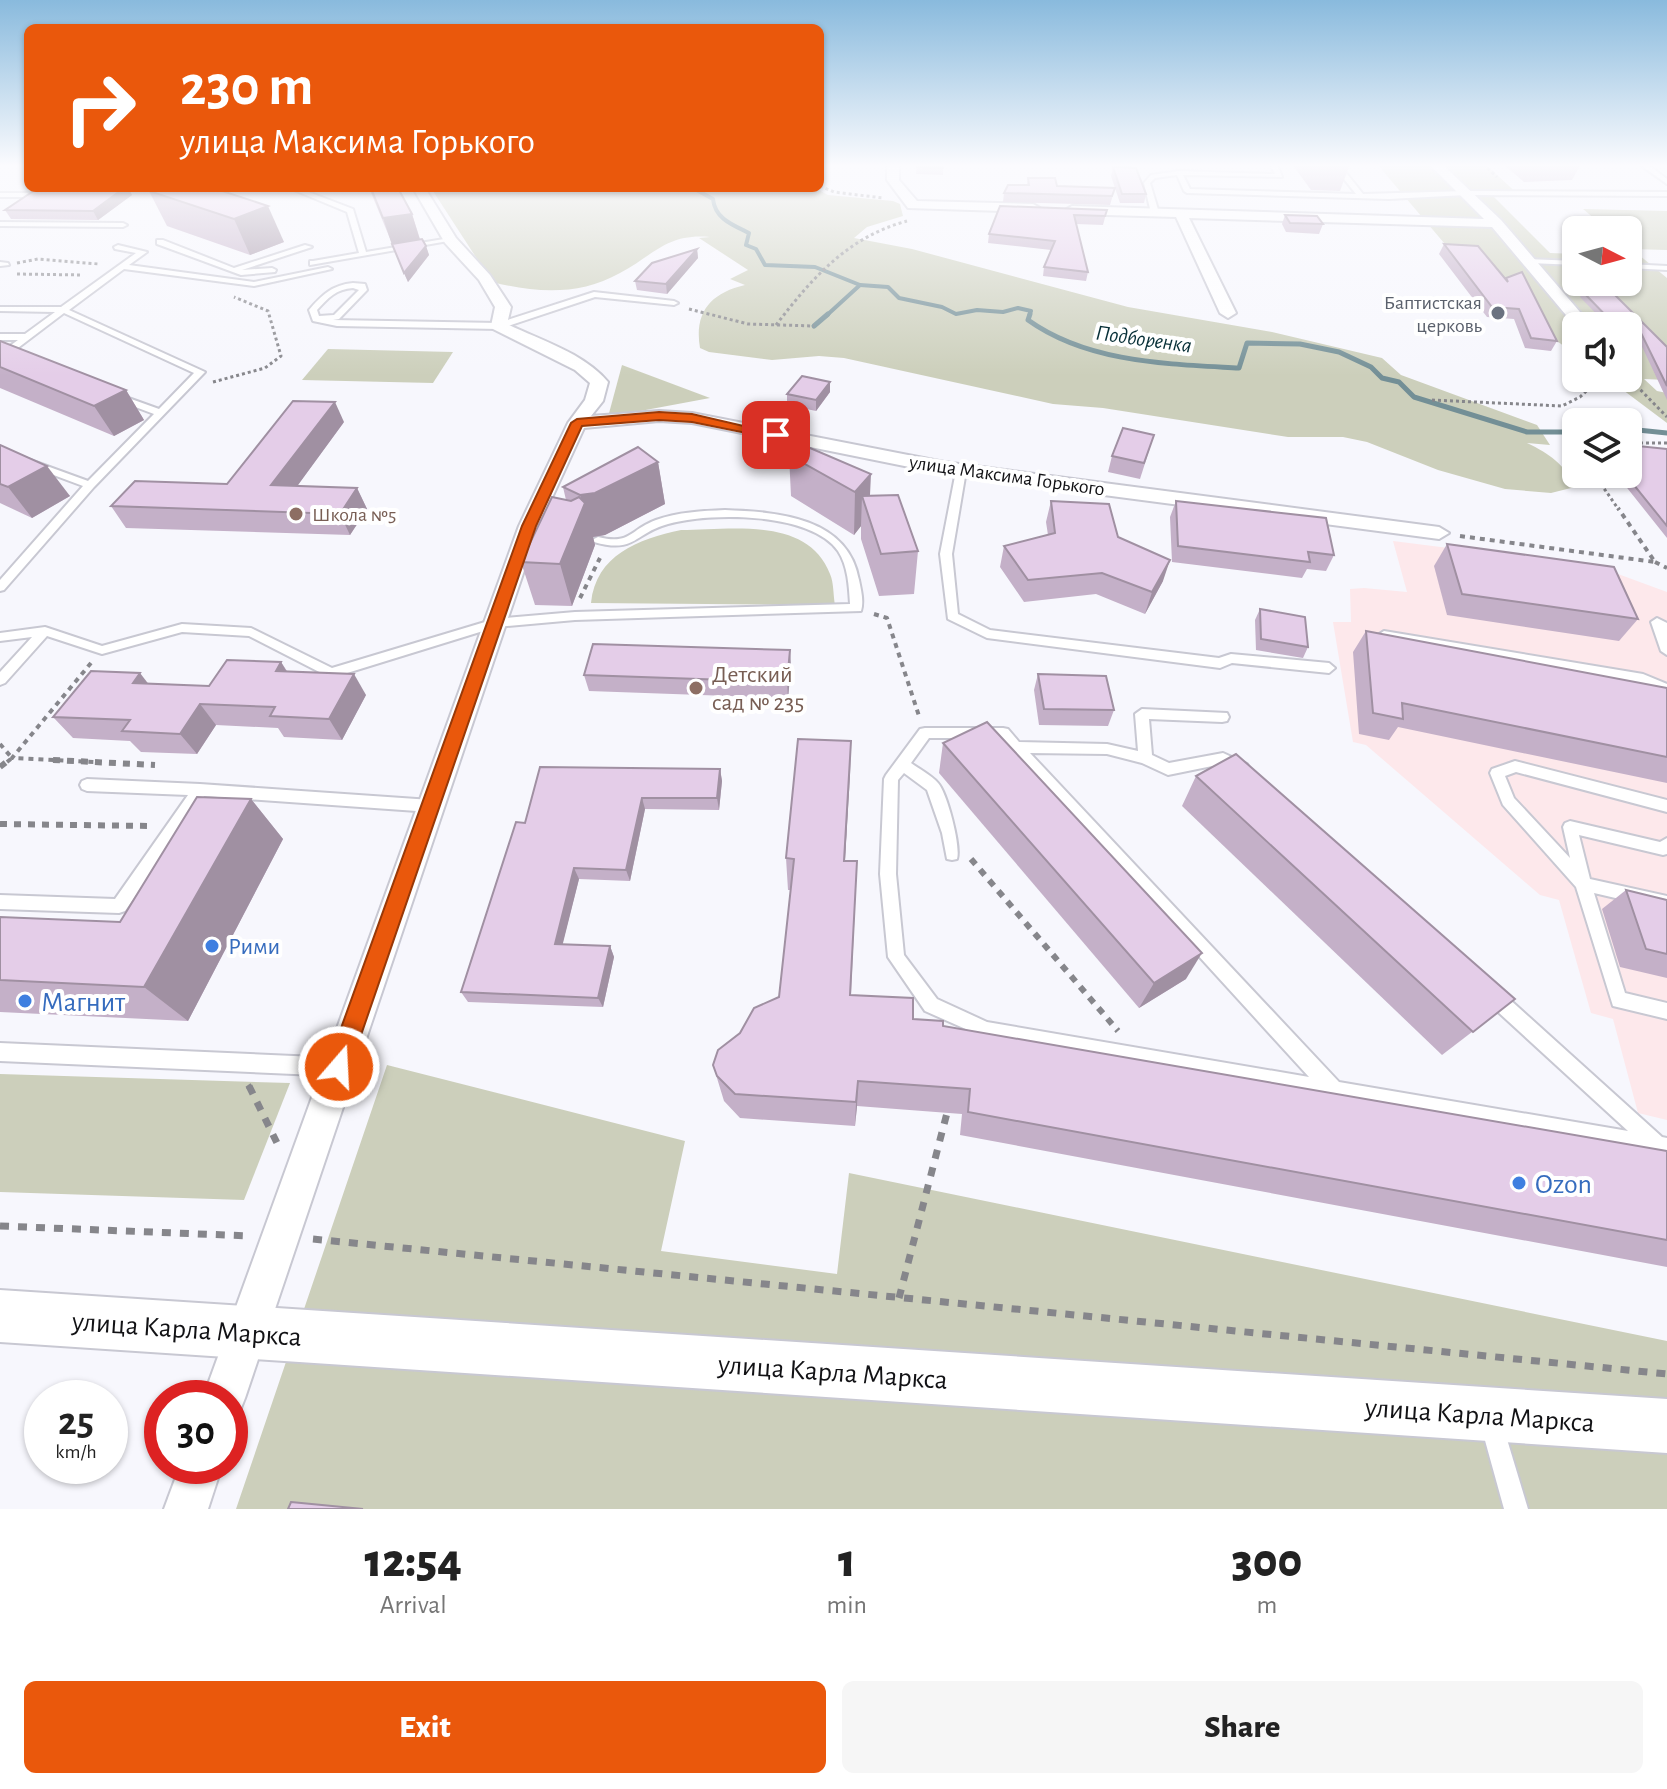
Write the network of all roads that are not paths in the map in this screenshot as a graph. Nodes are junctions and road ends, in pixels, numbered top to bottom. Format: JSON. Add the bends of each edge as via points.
{"nodes":[{"id":1,"x":357,"y":234,"type":"edge"},
{"id":2,"x":447,"y":234,"type":"edge"},
{"id":3,"x":1191,"y":234,"type":"edge"},
{"id":4,"x":1506,"y":234,"type":"edge"},
{"id":5,"x":450,"y":240,"type":"junction"},
{"id":6,"x":160,"y":242,"type":"edge"},
{"id":7,"x":118,"y":247,"type":"dead end"},
{"id":8,"x":308,"y":247,"type":"dead end"},
{"id":9,"x":363,"y":255,"type":"junction"},
{"id":10,"x":336,"y":258,"type":"junction"},
{"id":11,"x":1530,"y":261,"type":"junction"},
{"id":12,"x":1562,"y":262,"type":"edge"},
{"id":13,"x":122,"y":266,"type":"junction"},
{"id":14,"x":1642,"y":267,"type":"edge"},
{"id":15,"x":1667,"y":268,"type":"edge"},
{"id":16,"x":328,"y":269,"type":"junction"},
{"id":17,"x":234,"y":270,"type":"junction"},
{"id":18,"x":332,"y":288,"type":"junction"},
{"id":19,"x":674,"y":303,"type":"road end"},
{"id":20,"x":0,"y":309,"type":"edge"},
{"id":21,"x":63,"y":310,"type":"junction"},
{"id":22,"x":1572,"y":312,"type":"edge"},
{"id":23,"x":1228,"y":313,"type":"dead end"},
{"id":24,"x":316,"y":319,"type":"junction"},
{"id":25,"x":499,"y":326,"type":"junction"},
{"id":26,"x":0,"y":337,"type":"edge"},
{"id":27,"x":26,"y":337,"type":"junction"},
{"id":28,"x":2,"y":355,"type":"edge"},
{"id":29,"x":17,"y":361,"type":"edge"},
{"id":30,"x":103,"y":392,"type":"edge"},
{"id":31,"x":161,"y":413,"type":"junction"},
{"id":32,"x":577,"y":423,"type":"junction"},
{"id":33,"x":0,"y":452,"type":"edge"},
{"id":34,"x":961,"y":471,"type":"junction"},
{"id":35,"x":90,"y":485,"type":"junction"},
{"id":36,"x":1439,"y":533,"type":"road end"},
{"id":37,"x":598,"y":540,"type":"edge"},
{"id":38,"x":6,"y":570,"type":"edge"},
{"id":39,"x":0,"y":587,"type":"edge"},
{"id":40,"x":495,"y":623,"type":"junction"},
{"id":41,"x":1667,"y":629,"type":"edge"},
{"id":42,"x":45,"y":631,"type":"junction"},
{"id":43,"x":1384,"y":635,"type":"edge"},
{"id":44,"x":0,"y":637,"type":"edge"},
{"id":45,"x":1667,"y":651,"type":"edge"},
{"id":46,"x":1329,"y":668,"type":"dead end"},
{"id":47,"x":0,"y":680,"type":"edge"},
{"id":48,"x":1667,"y":689,"type":"edge"},
{"id":49,"x":1222,"y":717,"type":"dead end"},
{"id":50,"x":1019,"y":747,"type":"junction"},
{"id":51,"x":1145,"y":758,"type":"junction"},
{"id":52,"x":902,"y":764,"type":"junction"},
{"id":53,"x":1257,"y":780,"type":"edge"},
{"id":54,"x":87,"y":785,"type":"dead end"},
{"id":55,"x":200,"y":790,"type":"junction"},
{"id":56,"x":431,"y":806,"type":"junction"},
{"id":57,"x":1667,"y":806,"type":"edge"},
{"id":58,"x":1666,"y":852,"type":"edge"},
{"id":59,"x":952,"y":854,"type":"dead end"},
{"id":60,"x":1583,"y":884,"type":"junction"},
{"id":61,"x":0,"y":902,"type":"edge"},
{"id":62,"x":1667,"y":903,"type":"edge"},
{"id":63,"x":1480,"y":984,"type":"edge"},
{"id":64,"x":1667,"y":1011,"type":"edge"},
{"id":65,"x":0,"y":1052,"type":"edge"},
{"id":66,"x":339,"y":1067,"type":"junction"},
{"id":67,"x":1333,"y":1089,"type":"junction"},
{"id":68,"x":1662,"y":1146,"type":"edge"},
{"id":69,"x":0,"y":1316,"type":"edge"},
{"id":70,"x":247,"y":1331,"type":"junction"},
{"id":71,"x":230,"y":1380,"type":"edge"},
{"id":72,"x":1489,"y":1414,"type":"junction"},
{"id":73,"x":1667,"y":1426,"type":"edge"},
{"id":74,"x":195,"y":1484,"type":"edge"},
{"id":75,"x":186,"y":1509,"type":"edge"},
{"id":76,"x":1516,"y":1509,"type":"edge"}],
"edges":[{"from":1,"to":9,"type":"lane"},
{"from":2,"to":5,"type":"street"},
{"from":3,"to":23,"type":"street"},
{"from":4,"to":11,"type":"street"},
{"from":5,"to":9,"type":"lane"},
{"from":5,"to":25,"type":"street","via":[[503,307]]},
{"from":6,"to":17,"type":"lane"},
{"from":7,"to":13,"type":"lane","via":[[143,252]]},
{"from":8,"to":17,"type":"lane"},
{"from":9,"to":10,"type":"lane"},
{"from":10,"to":16,"type":"lane"},
{"from":10,"to":17,"type":"lane","via":[[256,274]]},
{"from":11,"to":12,"type":"lane"},
{"from":11,"to":22,"type":"street"},
{"from":13,"to":16,"type":"lane","via":[[254,284]]},
{"from":13,"to":21,"type":"lane"},
{"from":14,"to":15,"type":"lane"},
{"from":16,"to":18,"type":"lane"},
{"from":18,"to":24,"type":"lane","via":[[313,310]]},
{"from":18,"to":24,"type":"lane","via":[[363,290],[336,317]]},
{"from":19,"to":25,"type":"lane","via":[[594,294]]},
{"from":20,"to":21,"type":"lane"},
{"from":21,"to":27,"type":"lane"},
{"from":21,"to":31,"type":"lane","via":[[200,372]]},
{"from":24,"to":25,"type":"lane"},
{"from":25,"to":32,"type":"street","via":[[581,366],[599,382],[594,401]]},
{"from":26,"to":27,"type":"lane"},
{"from":27,"to":28,"type":"lane"},
{"from":28,"to":29,"type":"lane"},
{"from":30,"to":31,"type":"lane"},
{"from":31,"to":35,"type":"lane"},
{"from":32,"to":34,"type":"street","name":"улица Максима Горького","via":[[692,418]]},
{"from":32,"to":40,"type":"street"},
{"from":33,"to":35,"type":"lane"},
{"from":34,"to":36,"type":"street","name":"улица Максима Горького"},
{"from":34,"to":46,"type":"lane","via":[[946,554],[952,616],[987,634],[1220,663],[1231,658]]},
{"from":35,"to":38,"type":"lane"},
{"from":37,"to":40,"type":"lane","via":[[616,544],[662,522],[724,514],[768,516],[836,541],[851,565],[857,608]]},
{"from":38,"to":39,"type":"lane"},
{"from":40,"to":42,"type":"lane","via":[[331,673],[251,632],[182,628],[102,650]]},
{"from":40,"to":56,"type":"street"},
{"from":41,"to":45,"type":"lane","via":[[1657,622]]},
{"from":42,"to":44,"type":"lane"},
{"from":42,"to":47,"type":"lane"},
{"from":43,"to":48,"type":"lane","via":[[1643,679]]},
{"from":49,"to":51,"type":"lane","via":[[1142,714]]},
{"from":50,"to":51,"type":"lane","via":[[1107,749]]},
{"from":50,"to":52,"type":"lane","via":[[1003,733],[925,733]]},
{"from":50,"to":67,"type":"lane"},
{"from":51,"to":53,"type":"lane","via":[[1168,769],[1223,758]]},
{"from":52,"to":59,"type":"lane","via":[[933,787]]},
{"from":52,"to":67,"type":"lane","via":[[891,779],[888,874],[896,957],[931,1005],[986,1030]]},
{"from":54,"to":55,"type":"lane"},
{"from":55,"to":56,"type":"lane"},
{"from":55,"to":61,"type":"lane","via":[[119,906]]},
{"from":56,"to":66,"type":"street"},
{"from":57,"to":60,"type":"lane","via":[[1515,766],[1497,773],[1508,801]]},
{"from":58,"to":60,"type":"lane","via":[[1570,827]]},
{"from":60,"to":62,"type":"lane"},
{"from":60,"to":64,"type":"lane","via":[[1619,1000]]},
{"from":63,"to":68,"type":"lane"},
{"from":65,"to":66,"type":"lane"},
{"from":66,"to":70,"type":"street"},
{"from":67,"to":68,"type":"lane"},
{"from":69,"to":70,"type":"street","name":"улица Карла Маркса"},
{"from":70,"to":71,"type":"street"},
{"from":70,"to":72,"type":"street","name":"улица Карла Маркса"},
{"from":72,"to":73,"type":"street","name":"улица Карла Маркса"},
{"from":72,"to":76,"type":"lane"},
{"from":74,"to":75,"type":"street"}]}
